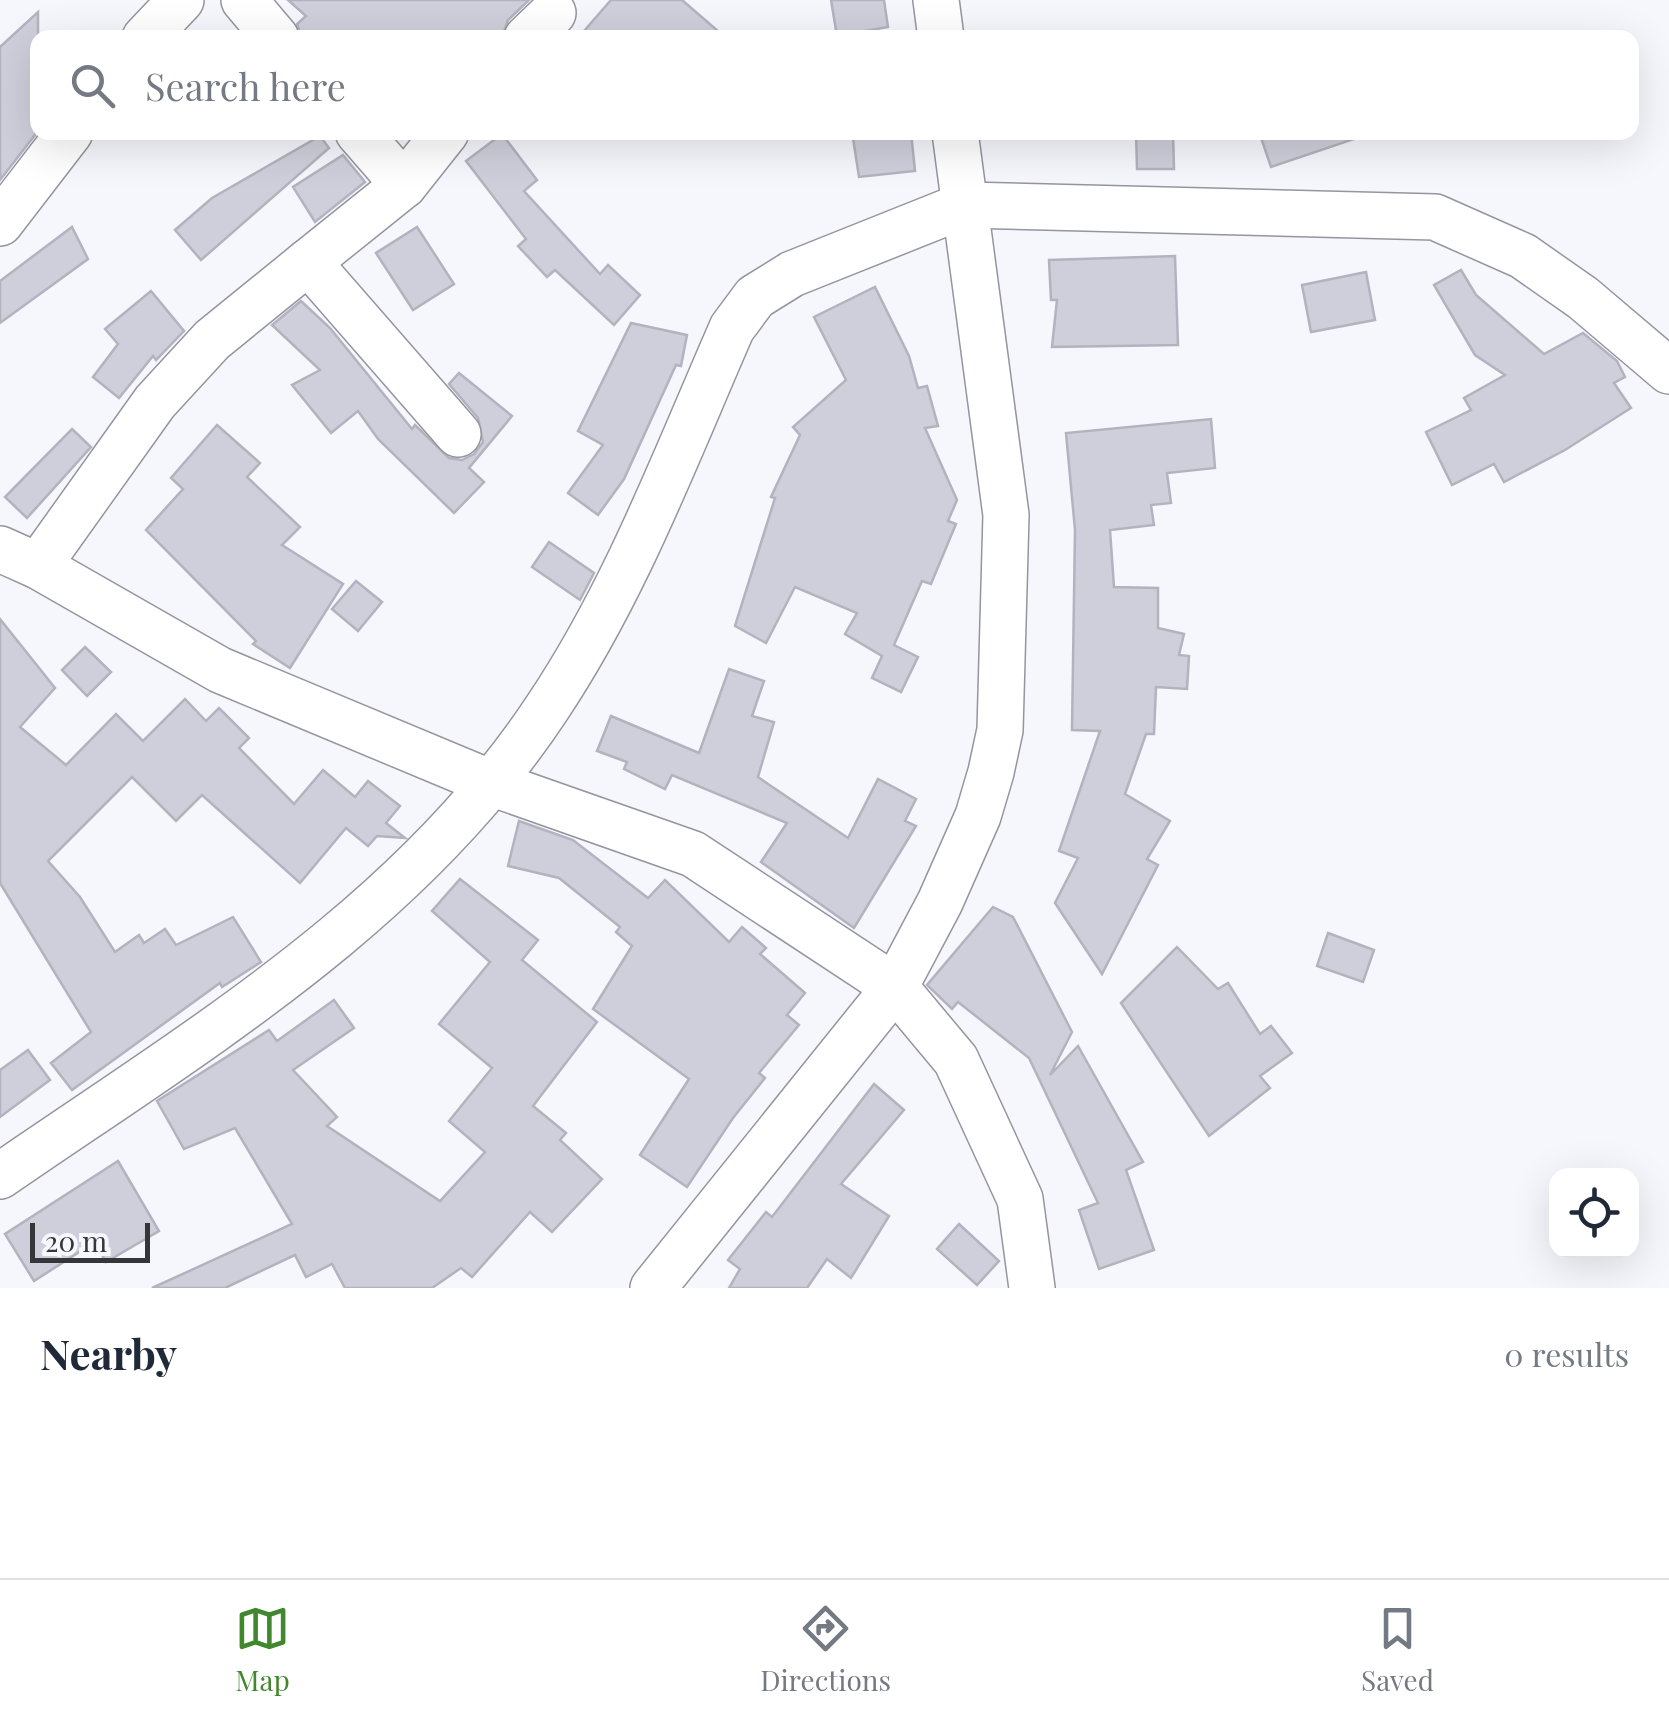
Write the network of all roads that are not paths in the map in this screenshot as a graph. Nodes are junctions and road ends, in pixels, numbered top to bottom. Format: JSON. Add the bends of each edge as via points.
{"nodes":[{"id":1,"x":180,"y":0,"type":"edge"},
{"id":2,"x":244,"y":0,"type":"edge"},
{"id":3,"x":936,"y":0,"type":"edge"},
{"id":4,"x":152,"y":30,"type":"edge"},
{"id":5,"x":269,"y":30,"type":"edge"},
{"id":6,"x":940,"y":30,"type":"edge"},
{"id":7,"x":64,"y":140,"type":"edge"},
{"id":8,"x":365,"y":140,"type":"edge"},
{"id":9,"x":440,"y":140,"type":"edge"},
{"id":10,"x":956,"y":140,"type":"edge"},
{"id":11,"x":404,"y":186,"type":"junction"},
{"id":12,"x":965,"y":205,"type":"junction"},
{"id":13,"x":0,"y":223,"type":"edge"},
{"id":14,"x":308,"y":262,"type":"junction"},
{"id":15,"x":1669,"y":371,"type":"edge"},
{"id":16,"x":458,"y":434,"type":"dead end"},
{"id":17,"x":19,"y":558,"type":"edge"},
{"id":18,"x":491,"y":783,"type":"junction"},
{"id":19,"x":895,"y":987,"type":"junction"},
{"id":20,"x":0,"y":1176,"type":"edge"},
{"id":21,"x":653,"y":1288,"type":"edge"},
{"id":22,"x":1032,"y":1288,"type":"edge"}],
"edges":[{"from":1,"to":4,"type":"street"},
{"from":2,"to":5,"type":"street"},
{"from":3,"to":6,"type":"street"},
{"from":7,"to":13,"type":"street"},
{"from":8,"to":11,"type":"street"},
{"from":9,"to":11,"type":"street"},
{"from":10,"to":12,"type":"street"},
{"from":11,"to":14,"type":"street"},
{"from":12,"to":15,"type":"street","via":[[1435,217],[1523,256]]},
{"from":12,"to":18,"type":"street","via":[[792,274],[755,297],[732,328],[606,608],[547,708]]},
{"from":12,"to":19,"type":"street","via":[[1006,515],[1000,730],[978,816]]},
{"from":14,"to":16,"type":"street"},
{"from":14,"to":17,"type":"street","via":[[212,340]]},
{"from":17,"to":18,"type":"street","via":[[220,670]]},
{"from":18,"to":19,"type":"street","via":[[693,854]]},
{"from":18,"to":20,"type":"street","via":[[382,901],[270,992]]},
{"from":19,"to":21,"type":"street"},
{"from":19,"to":22,"type":"street","via":[[956,1060],[1020,1199]]}]}
